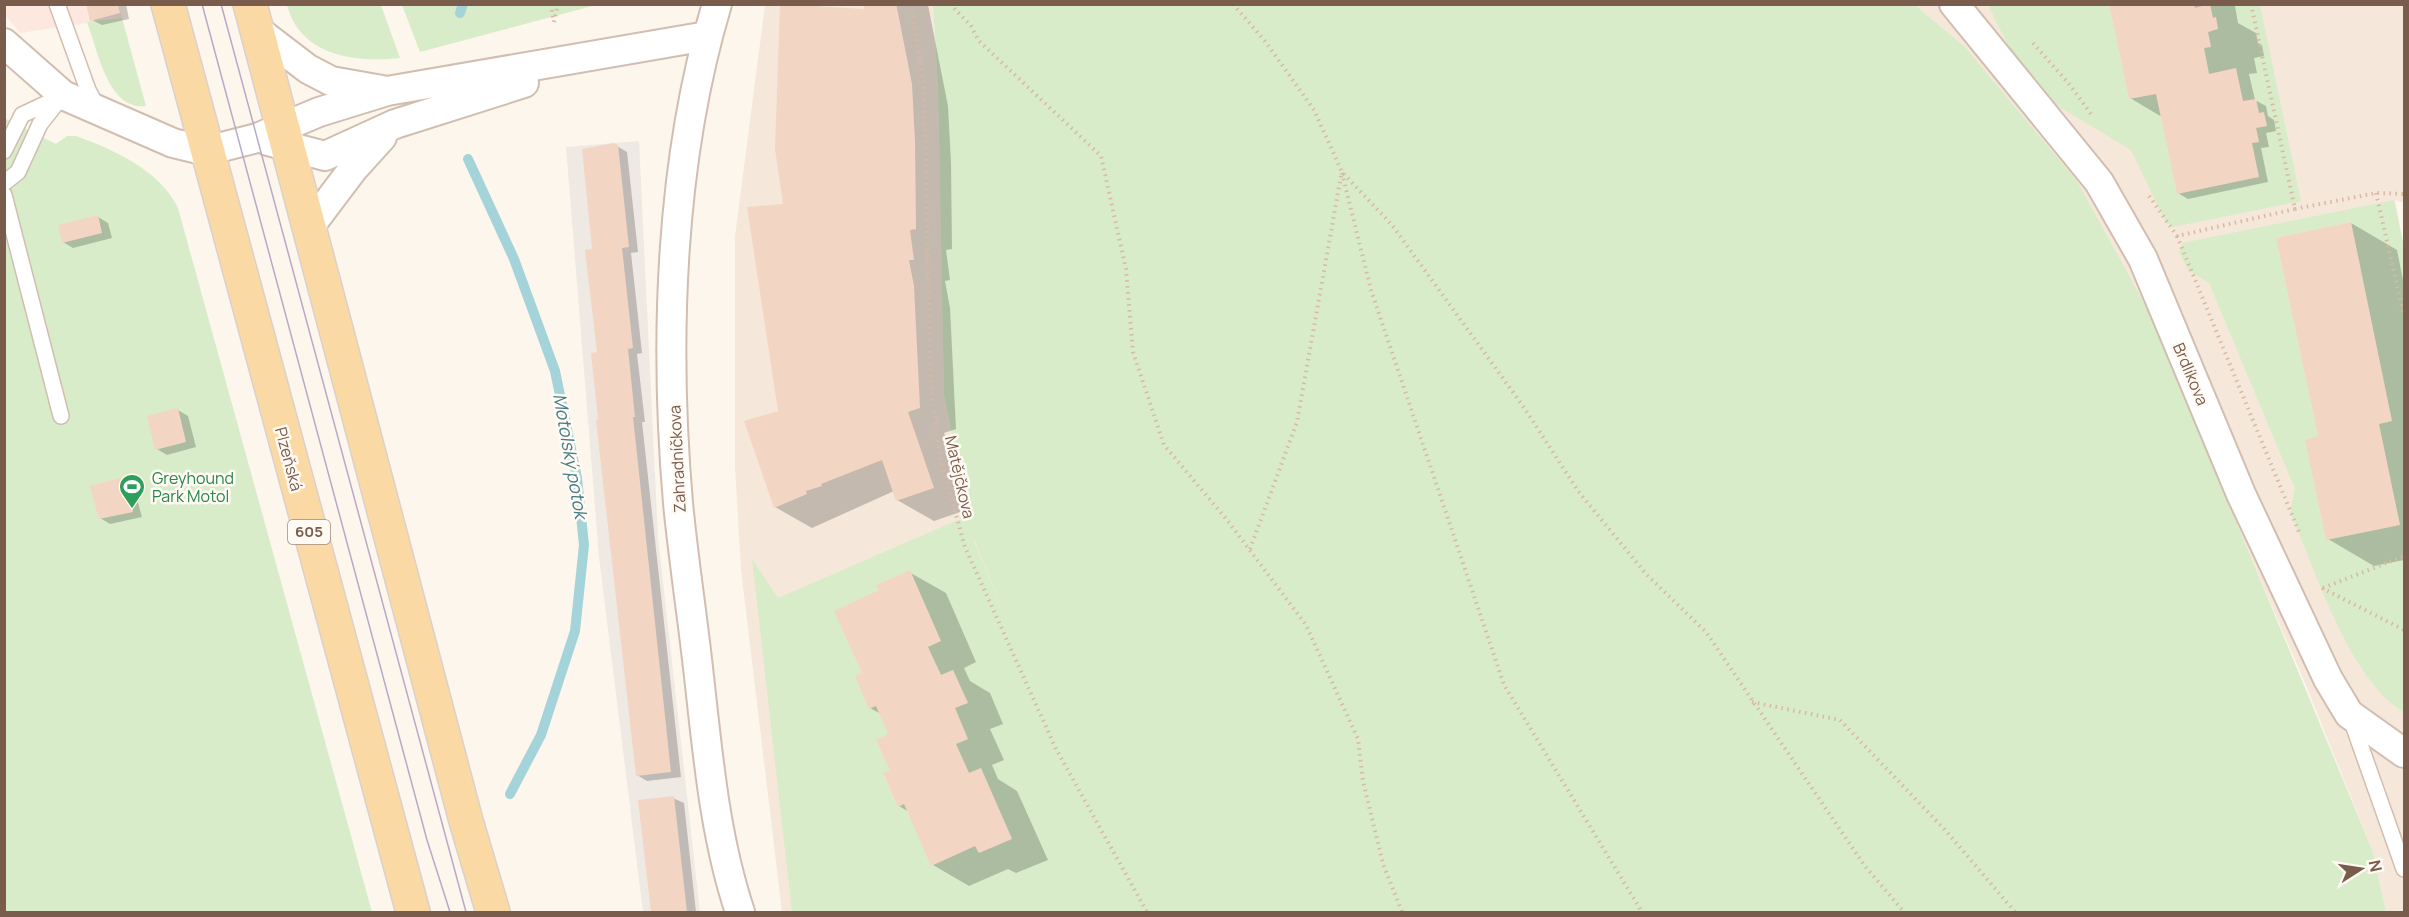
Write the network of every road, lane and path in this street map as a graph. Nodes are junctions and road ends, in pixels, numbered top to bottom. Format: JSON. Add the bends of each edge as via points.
{"nodes":[{"id":1,"x":57,"y":4,"type":"edge"},
{"id":2,"x":168,"y":4,"type":"edge"},
{"id":3,"x":551,"y":4,"type":"edge"},
{"id":4,"x":558,"y":4,"type":"edge"},
{"id":5,"x":717,"y":4,"type":"edge"},
{"id":6,"x":911,"y":4,"type":"edge"},
{"id":7,"x":950,"y":4,"type":"edge"},
{"id":8,"x":1233,"y":4,"type":"edge"},
{"id":9,"x":1954,"y":4,"type":"edge"},
{"id":10,"x":2251,"y":4,"type":"edge"},
{"id":11,"x":254,"y":17,"type":"edge"},
{"id":12,"x":707,"y":36,"type":"junction"},
{"id":13,"x":2027,"y":37,"type":"dead end"},
{"id":14,"x":4,"y":43,"type":"edge"},
{"id":15,"x":623,"y":51,"type":"junction"},
{"id":16,"x":387,"y":91,"type":"junction"},
{"id":17,"x":63,"y":95,"type":"junction"},
{"id":18,"x":100,"y":112,"type":"junction"},
{"id":19,"x":2097,"y":123,"type":"dead end"},
{"id":20,"x":395,"y":124,"type":"junction"},
{"id":21,"x":275,"y":137,"type":"junction"},
{"id":22,"x":4,"y":151,"type":"edge"},
{"id":23,"x":206,"y":151,"type":"junction"},
{"id":24,"x":1342,"y":172,"type":"junction"},
{"id":25,"x":4,"y":183,"type":"edge"},
{"id":26,"x":2144,"y":189,"type":"dead end"},
{"id":27,"x":2376,"y":193,"type":"junction"},
{"id":28,"x":4,"y":195,"type":"edge"},
{"id":29,"x":2404,"y":195,"type":"edge"},
{"id":30,"x":2295,"y":209,"type":"junction"},
{"id":31,"x":310,"y":226,"type":"junction"},
{"id":32,"x":2177,"y":236,"type":"junction"},
{"id":33,"x":2404,"y":316,"type":"edge"},
{"id":34,"x":61,"y":416,"type":"dead end"},
{"id":35,"x":2300,"y":533,"type":"dead end"},
{"id":36,"x":1250,"y":550,"type":"junction"},
{"id":37,"x":2404,"y":556,"type":"edge"},
{"id":38,"x":2318,"y":577,"type":"dead end"},
{"id":39,"x":2322,"y":588,"type":"junction"},
{"id":40,"x":2327,"y":598,"type":"dead end"},
{"id":41,"x":2404,"y":630,"type":"edge"},
{"id":42,"x":1752,"y":702,"type":"junction"},
{"id":43,"x":2349,"y":714,"type":"junction"},
{"id":44,"x":2404,"y":753,"type":"edge"},
{"id":45,"x":2404,"y":869,"type":"edge"},
{"id":46,"x":414,"y":912,"type":"edge"},
{"id":47,"x":493,"y":912,"type":"edge"},
{"id":48,"x":740,"y":912,"type":"edge"},
{"id":49,"x":1147,"y":912,"type":"edge"},
{"id":50,"x":1402,"y":912,"type":"edge"},
{"id":51,"x":1642,"y":912,"type":"edge"},
{"id":52,"x":1904,"y":912,"type":"edge"},
{"id":53,"x":2015,"y":912,"type":"edge"}],
"edges":[{"from":1,"to":18,"type":"lane","via":[[88,90]]},
{"from":2,"to":23,"type":"main road","name":"Plzeňská","number":"605"},
{"from":3,"to":4,"type":"path","via":[[554,22]]},
{"from":5,"to":12,"type":"street","name":"Zahradníčkova"},
{"from":6,"to":49,"type":"path","name":"Matějčkova","via":[[924,85],[930,387],[940,457],[965,547],[1056,749]]},
{"from":7,"to":36,"type":"path","via":[[979,41],[1101,156],[1126,269],[1133,352],[1164,445]]},
{"from":8,"to":24,"type":"path","via":[[1314,110]]},
{"from":9,"to":43,"type":"street","name":"Brdlíkova","via":[[2099,182],[2143,259],[2241,494],[2328,679]]},
{"from":10,"to":30,"type":"path"},
{"from":11,"to":16,"type":"street","via":[[308,69],[331,81]]},
{"from":11,"to":21,"type":"main road"},
{"from":12,"to":15,"type":"street"},
{"from":12,"to":48,"type":"street","name":"Zahradníčkova","via":[[688,139],[675,253],[672,366],[678,502],[714,809]]},
{"from":13,"to":19,"type":"path"},
{"from":14,"to":17,"type":"street"},
{"from":15,"to":16,"type":"street"},
{"from":15,"to":20,"type":"street"},
{"from":16,"to":21,"type":"street","via":[[319,112]]},
{"from":17,"to":18,"type":"street"},
{"from":17,"to":22,"type":"lane","via":[[22,115]]},
{"from":17,"to":25,"type":"lane","via":[[40,124],[18,172]]},
{"from":18,"to":23,"type":"street","via":[[173,143]]},
{"from":20,"to":21,"type":"street","via":[[325,156]]},
{"from":20,"to":31,"type":"street","via":[[353,169]]},
{"from":21,"to":23,"type":"street"},
{"from":21,"to":31,"type":"main road"},
{"from":23,"to":46,"type":"main road","name":"Plzeňská","number":"605"},
{"from":24,"to":36,"type":"path","via":[[1297,422]]},
{"from":24,"to":42,"type":"path","via":[[1392,225],[1523,406],[1578,491],[1646,574],[1706,632]]},
{"from":24,"to":51,"type":"path","via":[[1371,290],[1504,685]]},
{"from":26,"to":32,"type":"path"},
{"from":27,"to":29,"type":"path"},
{"from":27,"to":30,"type":"path"},
{"from":27,"to":33,"type":"path"},
{"from":28,"to":34,"type":"lane"},
{"from":30,"to":32,"type":"path"},
{"from":31,"to":47,"type":"main road"},
{"from":32,"to":35,"type":"path"},
{"from":36,"to":50,"type":"path","via":[[1306,625],[1358,739],[1363,781],[1383,864]]},
{"from":37,"to":39,"type":"path"},
{"from":38,"to":39,"type":"path"},
{"from":39,"to":40,"type":"path"},
{"from":39,"to":41,"type":"path"},
{"from":42,"to":52,"type":"path","via":[[1864,865]]},
{"from":42,"to":53,"type":"path","via":[[1840,720],[1947,831]]},
{"from":43,"to":44,"type":"street","name":"Brdlíkova"},
{"from":43,"to":45,"type":"lane"}]}
